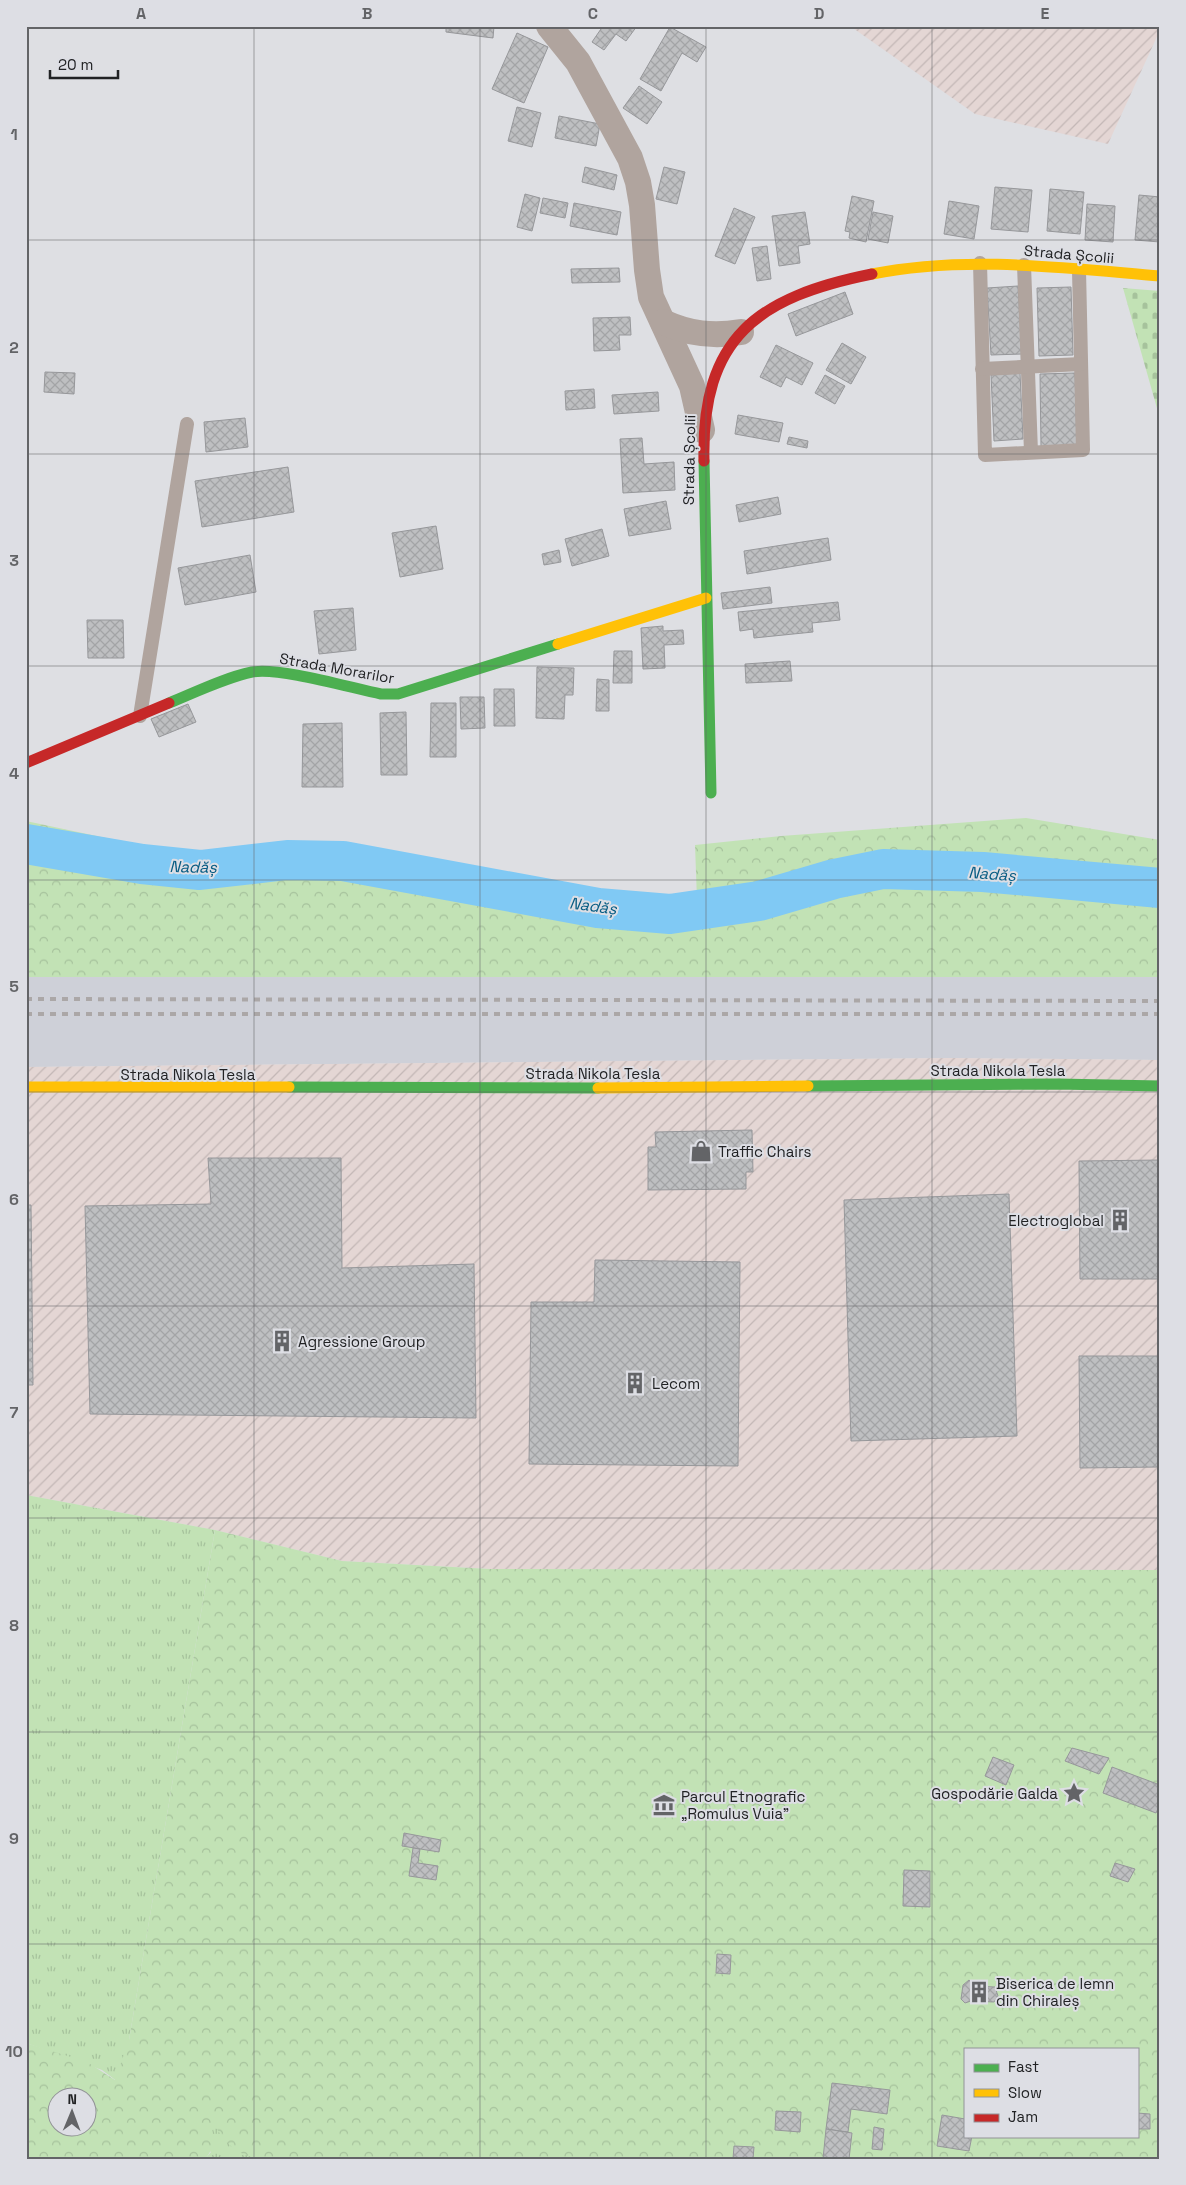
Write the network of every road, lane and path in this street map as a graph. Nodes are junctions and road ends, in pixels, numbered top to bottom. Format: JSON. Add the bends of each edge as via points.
{"nodes":[{"id":1,"x":549,"y":26,"type":"edge"},
{"id":2,"x":980,"y":263,"type":"junction"},
{"id":3,"x":1024,"y":264,"type":"junction"},
{"id":4,"x":1079,"y":270,"type":"junction"},
{"id":5,"x":1160,"y":276,"type":"edge"},
{"id":6,"x":662,"y":322,"type":"junction"},
{"id":7,"x":741,"y":332,"type":"junction"},
{"id":8,"x":1081,"y":364,"type":"junction"},
{"id":9,"x":1028,"y":366,"type":"junction"},
{"id":10,"x":982,"y":368,"type":"junction"},
{"id":11,"x":187,"y":424,"type":"dead end"},
{"id":12,"x":702,"y":434,"type":"junction"},
{"id":13,"x":1032,"y":452,"type":"junction"},
{"id":14,"x":706,"y":598,"type":"junction"},
{"id":15,"x":140,"y":716,"type":"junction"},
{"id":16,"x":26,"y":763,"type":"edge"},
{"id":17,"x":711,"y":793,"type":"dead end"},
{"id":18,"x":1160,"y":1086,"type":"edge"},
{"id":19,"x":26,"y":1087,"type":"edge"}],
"edges":[{"from":1,"to":6,"type":"street","via":[[578,62],[630,158],[642,205],[651,297]]},
{"from":2,"to":3,"type":"street","name":"Strada Școlii"},
{"from":2,"to":7,"type":"street","name":"Strada Școlii","via":[[910,266],[857,275],[786,300]]},
{"from":2,"to":10,"type":"lane"},
{"from":3,"to":4,"type":"street","name":"Strada Școlii"},
{"from":3,"to":9,"type":"lane"},
{"from":4,"to":5,"type":"street","name":"Strada Școlii"},
{"from":4,"to":8,"type":"lane"},
{"from":6,"to":7,"type":"street","via":[[697,334],[721,336]]},
{"from":6,"to":12,"type":"street","via":[[692,386]]},
{"from":7,"to":12,"type":"street","name":"Strada Școlii","via":[[728,347],[715,372]]},
{"from":8,"to":9,"type":"lane"},
{"from":8,"to":13,"type":"lane","via":[[1083,450]]},
{"from":9,"to":10,"type":"lane"},
{"from":9,"to":13,"type":"lane"},
{"from":10,"to":13,"type":"lane","via":[[984,455]]},
{"from":11,"to":15,"type":"lane"},
{"from":12,"to":14,"type":"street","name":"Strada Școlii"},
{"from":14,"to":15,"type":"street","name":"Strada Morarilor","via":[[398,694],[381,694],[277,672],[254,672],[220,682]]},
{"from":14,"to":17,"type":"street","name":"Strada Școlii"},
{"from":15,"to":16,"type":"street","name":"Strada Morarilor"},
{"from":18,"to":19,"type":"street","name":"Strada Nikola Tesla"}]}
